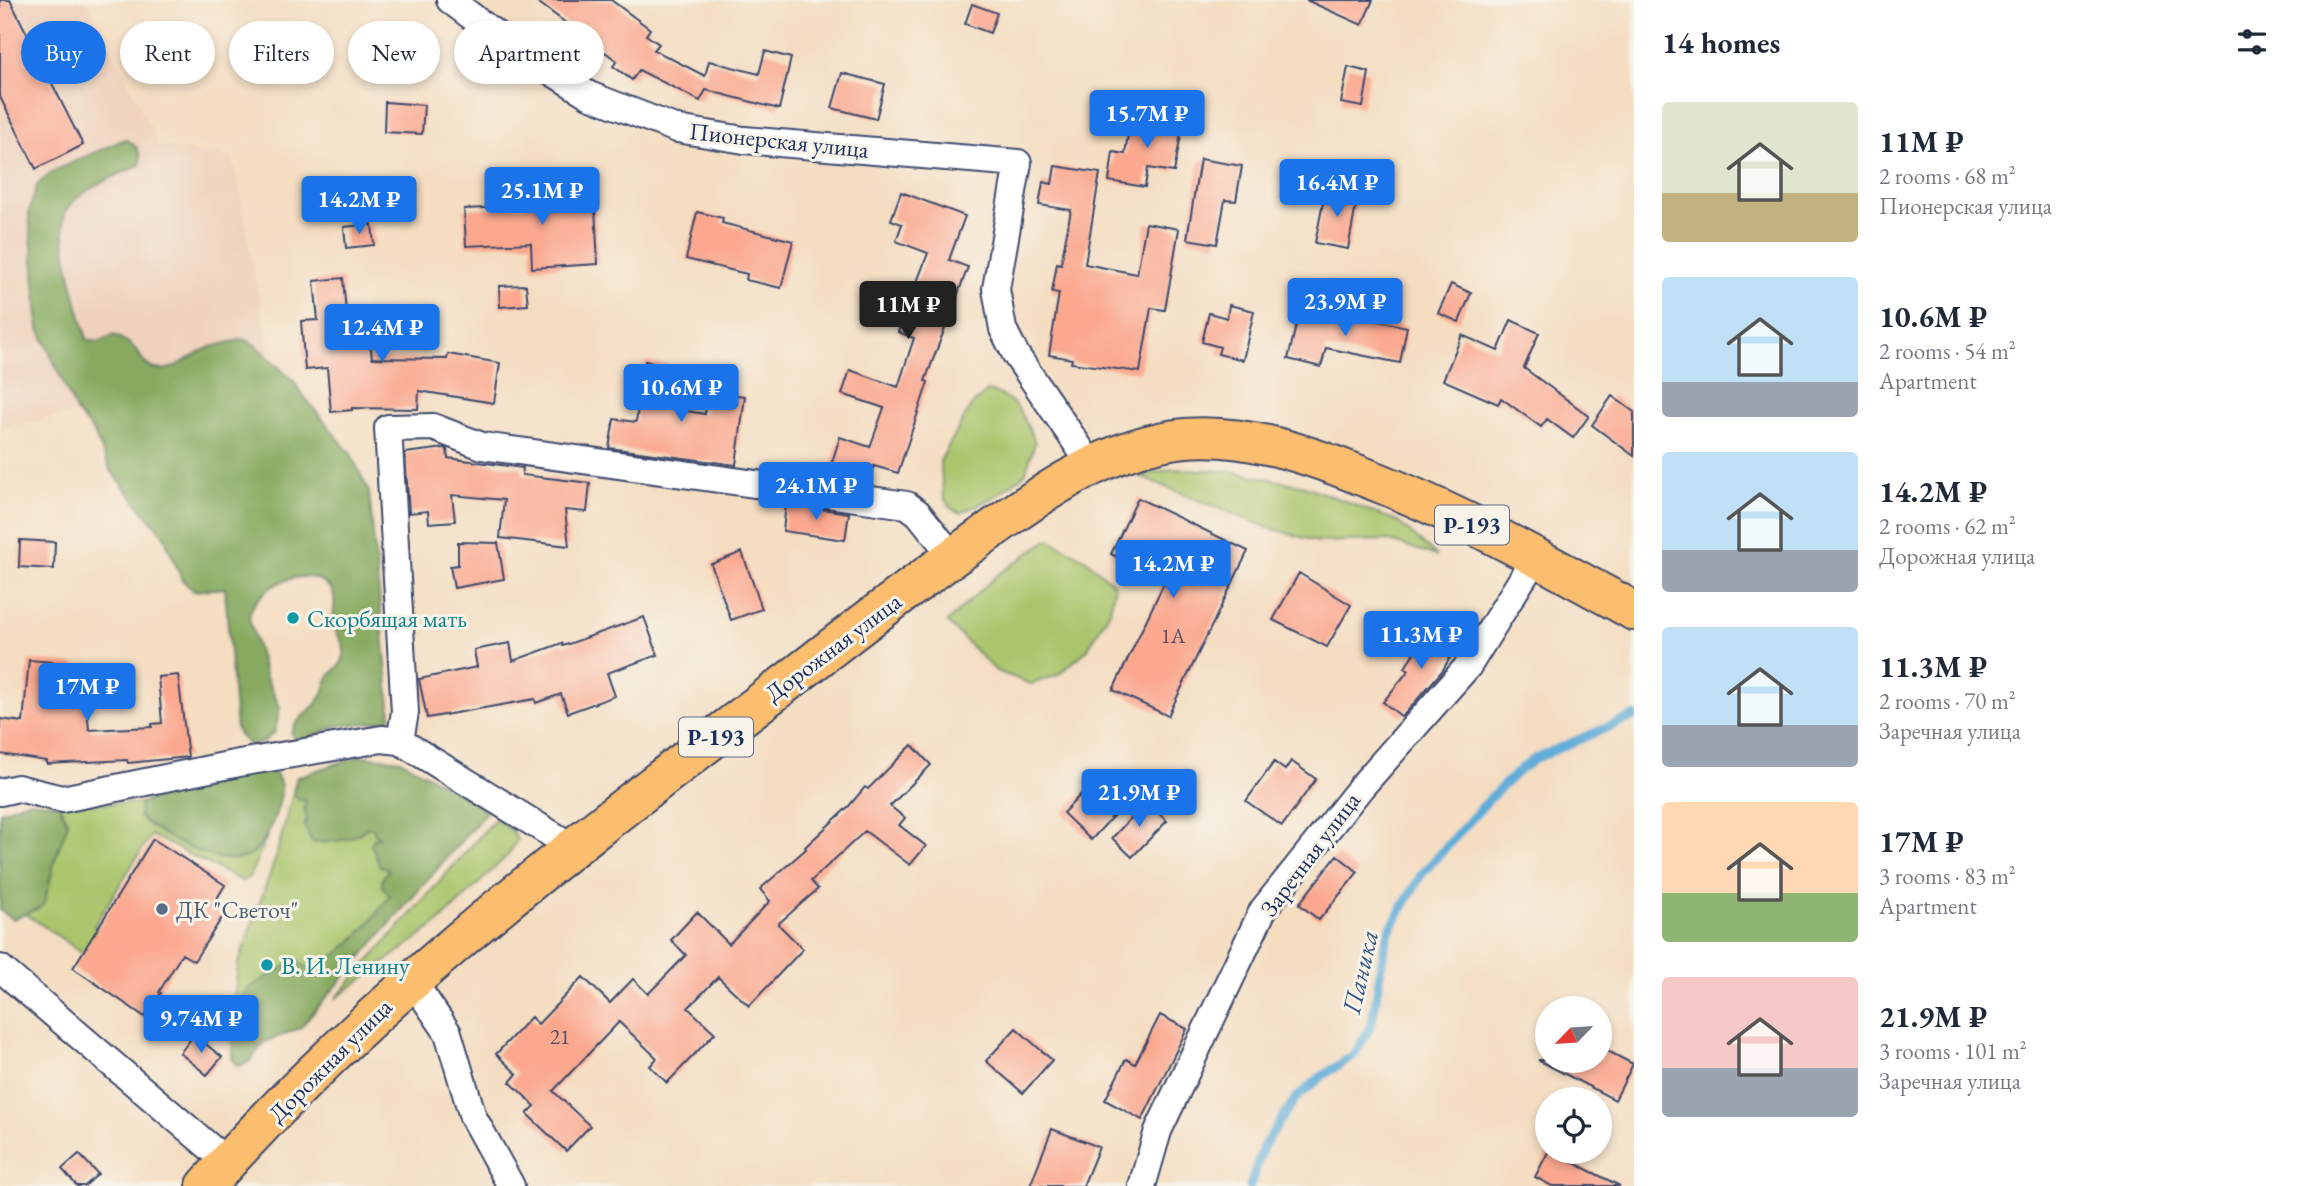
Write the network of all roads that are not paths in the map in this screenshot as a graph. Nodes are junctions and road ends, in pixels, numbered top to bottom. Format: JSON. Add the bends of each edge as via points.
{"nodes":[{"id":1,"x":450,"y":0,"type":"edge"},
{"id":2,"x":1092,"y":466,"type":"junction"},
{"id":3,"x":953,"y":557,"type":"junction"},
{"id":4,"x":1536,"y":557,"type":"junction"},
{"id":5,"x":1634,"y":611,"type":"edge"},
{"id":6,"x":400,"y":741,"type":"junction"},
{"id":7,"x":0,"y":792,"type":"edge"},
{"id":8,"x":574,"y":848,"type":"junction"},
{"id":9,"x":0,"y":968,"type":"edge"},
{"id":10,"x":412,"y":980,"type":"junction"},
{"id":11,"x":217,"y":1174,"type":"edge"},
{"id":12,"x":511,"y":1186,"type":"edge"},
{"id":13,"x":1142,"y":1186,"type":"edge"}],
"edges":[{"from":1,"to":2,"type":"street","name":"Пионерская улица","via":[[589,95],[677,129],[744,140],[1018,163],[996,289],[1003,329]]},
{"from":2,"to":3,"type":"main road","name":"Дорожная улица","number":"Р-193"},
{"from":2,"to":4,"type":"main road","name":"Дорожная улица","number":"Р-193","via":[[1139,446],[1191,438],[1248,442],[1303,453],[1418,497]]},
{"from":3,"to":6,"type":"street","via":[[907,505],[482,446],[433,427],[388,428],[405,712]]},
{"from":3,"to":8,"type":"main road","name":"Дорожная улица","number":"Р-193"},
{"from":4,"to":5,"type":"main road","number":"Р-193"},
{"from":4,"to":13,"type":"street","name":"Заречная улица","via":[[1468,666],[1362,786],[1263,911],[1158,1131]]},
{"from":6,"to":7,"type":"street","via":[[382,738],[62,799],[18,788]]},
{"from":6,"to":8,"type":"street"},
{"from":8,"to":10,"type":"main road","name":"Дорожная улица","number":"Р-193"},
{"from":9,"to":11,"type":"street"},
{"from":10,"to":11,"type":"main road","name":"Дорожная улица","number":"Р-193"},
{"from":10,"to":12,"type":"street","via":[[448,1033],[473,1117]]}]}
